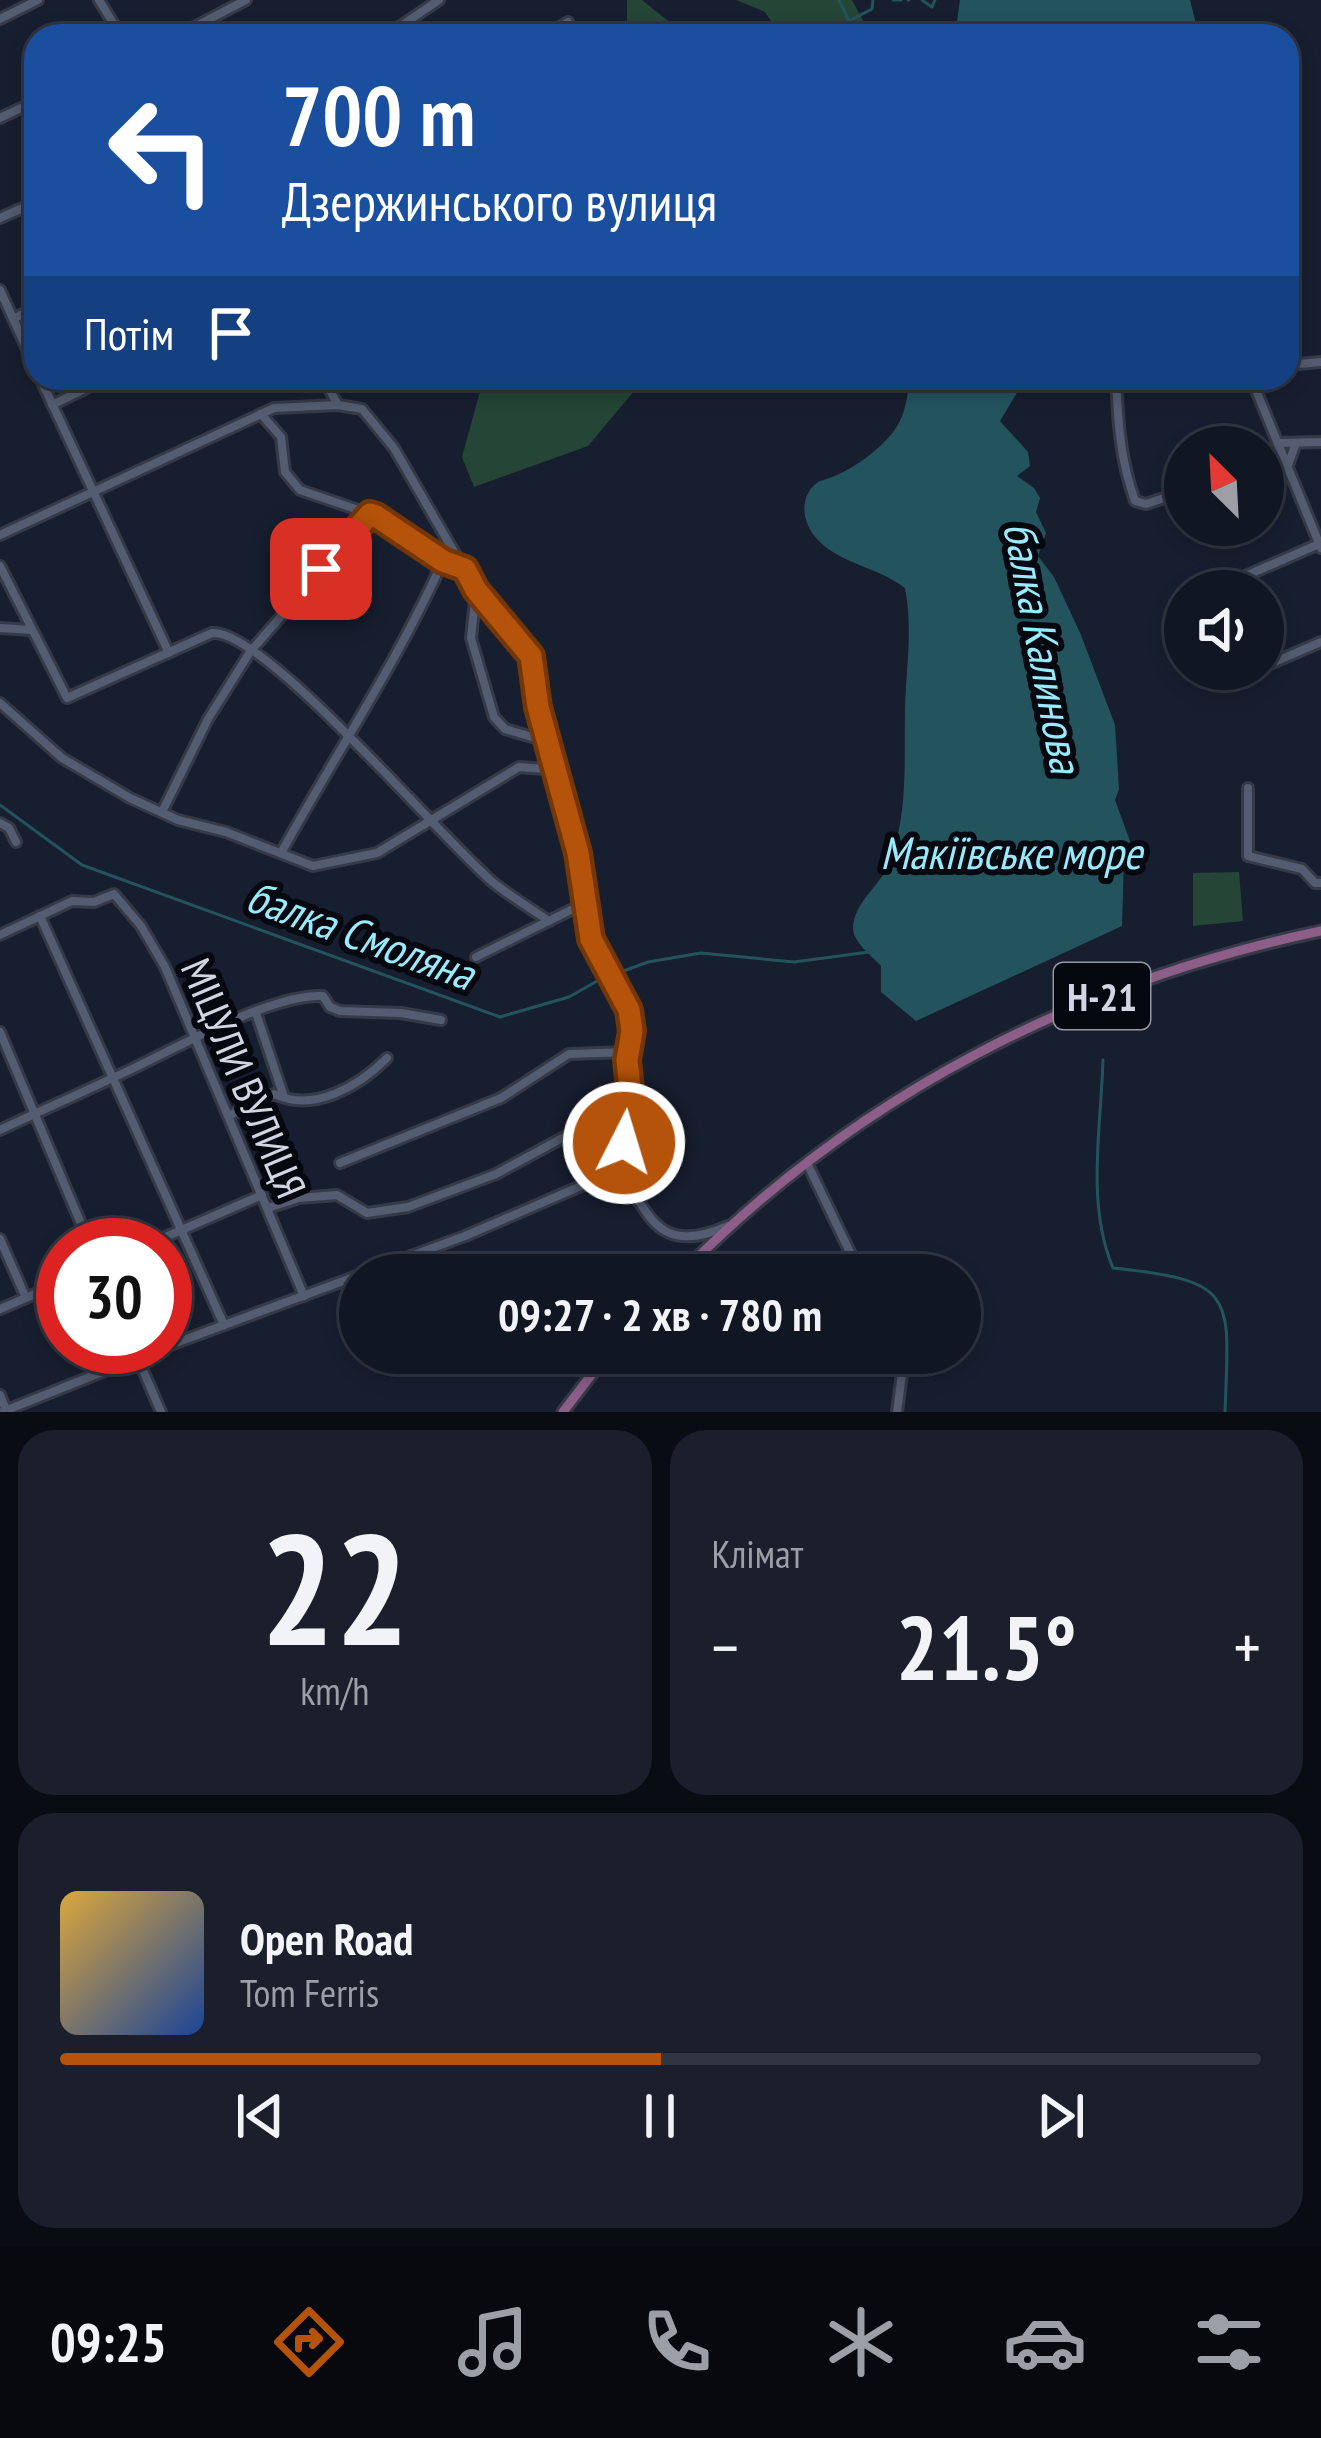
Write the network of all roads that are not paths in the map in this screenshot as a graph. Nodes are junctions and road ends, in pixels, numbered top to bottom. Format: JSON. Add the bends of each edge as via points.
{"nodes":[{"id":1,"x":38,"y":0,"type":"edge"},
{"id":2,"x":246,"y":0,"type":"edge"},
{"id":3,"x":439,"y":0,"type":"edge"},
{"id":4,"x":0,"y":19,"type":"edge"},
{"id":5,"x":568,"y":22,"type":"dead end"},
{"id":6,"x":200,"y":24,"type":"edge"},
{"id":7,"x":404,"y":24,"type":"edge"},
{"id":8,"x":565,"y":24,"type":"edge"},
{"id":9,"x":0,"y":290,"type":"edge"},
{"id":10,"x":24,"y":314,"type":"edge"},
{"id":11,"x":14,"y":319,"type":"junction"},
{"id":12,"x":24,"y":342,"type":"edge"},
{"id":13,"x":45,"y":390,"type":"edge"},
{"id":14,"x":83,"y":390,"type":"edge"},
{"id":15,"x":330,"y":390,"type":"edge"},
{"id":16,"x":1117,"y":390,"type":"edge"},
{"id":17,"x":1256,"y":390,"type":"edge"},
{"id":18,"x":52,"y":405,"type":"junction"},
{"id":19,"x":338,"y":405,"type":"junction"},
{"id":20,"x":261,"y":414,"type":"junction"},
{"id":21,"x":1270,"y":426,"type":"edge"},
{"id":22,"x":1321,"y":442,"type":"edge"},
{"id":23,"x":1296,"y":443,"type":"junction"},
{"id":24,"x":1284,"y":445,"type":"edge"},
{"id":25,"x":1284,"y":461,"type":"edge"},
{"id":26,"x":1287,"y":468,"type":"junction"},
{"id":27,"x":93,"y":492,"type":"junction"},
{"id":28,"x":1164,"y":498,"type":"edge"},
{"id":29,"x":370,"y":514,"type":"junction"},
{"id":30,"x":0,"y":536,"type":"edge"},
{"id":31,"x":1320,"y":545,"type":"edge"},
{"id":32,"x":443,"y":561,"type":"junction"},
{"id":33,"x":0,"y":566,"type":"edge"},
{"id":34,"x":465,"y":569,"type":"junction"},
{"id":35,"x":1260,"y":570,"type":"edge"},
{"id":36,"x":476,"y":590,"type":"junction"},
{"id":37,"x":0,"y":628,"type":"edge"},
{"id":38,"x":31,"y":630,"type":"junction"},
{"id":39,"x":1321,"y":642,"type":"edge"},
{"id":40,"x":251,"y":650,"type":"junction"},
{"id":41,"x":169,"y":653,"type":"junction"},
{"id":42,"x":1284,"y":658,"type":"edge"},
{"id":43,"x":0,"y":703,"type":"edge"},
{"id":44,"x":347,"y":736,"type":"junction"},
{"id":45,"x":549,"y":742,"type":"junction"},
{"id":46,"x":560,"y":781,"type":"junction"},
{"id":47,"x":1248,"y":788,"type":"dead end"},
{"id":48,"x":162,"y":812,"type":"junction"},
{"id":49,"x":434,"y":822,"type":"junction"},
{"id":50,"x":0,"y":823,"type":"edge"},
{"id":51,"x":16,"y":842,"type":"dead end"},
{"id":52,"x":281,"y":853,"type":"junction"},
{"id":53,"x":1321,"y":883,"type":"edge"},
{"id":54,"x":585,"y":903,"type":"junction"},
{"id":55,"x":40,"y":916,"type":"junction"},
{"id":56,"x":549,"y":921,"type":"junction"},
{"id":57,"x":1321,"y":931,"type":"edge"},
{"id":58,"x":0,"y":935,"type":"edge"},
{"id":59,"x":476,"y":957,"type":"dead end"},
{"id":60,"x":256,"y":1013,"type":"junction"},
{"id":61,"x":441,"y":1020,"type":"dead end"},
{"id":62,"x":0,"y":1032,"type":"edge"},
{"id":63,"x":194,"y":1040,"type":"junction"},
{"id":64,"x":628,"y":1052,"type":"junction"},
{"id":65,"x":387,"y":1058,"type":"dead end"},
{"id":66,"x":114,"y":1078,"type":"junction"},
{"id":67,"x":284,"y":1099,"type":"junction"},
{"id":68,"x":35,"y":1114,"type":"junction"},
{"id":69,"x":227,"y":1115,"type":"junction"},
{"id":70,"x":629,"y":1116,"type":"junction"},
{"id":71,"x":0,"y":1130,"type":"edge"},
{"id":72,"x":806,"y":1162,"type":"junction"},
{"id":73,"x":340,"y":1163,"type":"dead end"},
{"id":74,"x":619,"y":1180,"type":"junction"},
{"id":75,"x":262,"y":1195,"type":"junction"},
{"id":76,"x":268,"y":1208,"type":"junction"},
{"id":77,"x":79,"y":1218,"type":"edge"},
{"id":78,"x":177,"y":1218,"type":"edge"},
{"id":79,"x":192,"y":1225,"type":"edge"},
{"id":80,"x":728,"y":1226,"type":"junction"},
{"id":81,"x":0,"y":1239,"type":"edge"},
{"id":82,"x":192,"y":1252,"type":"edge"},
{"id":83,"x":701,"y":1254,"type":"edge"},
{"id":84,"x":851,"y":1254,"type":"edge"},
{"id":85,"x":36,"y":1294,"type":"edge"},
{"id":86,"x":304,"y":1295,"type":"junction"},
{"id":87,"x":26,"y":1298,"type":"junction"},
{"id":88,"x":0,"y":1309,"type":"edge"},
{"id":89,"x":224,"y":1325,"type":"junction"},
{"id":90,"x":192,"y":1337,"type":"edge"},
{"id":91,"x":86,"y":1374,"type":"edge"},
{"id":92,"x":145,"y":1374,"type":"edge"},
{"id":93,"x":592,"y":1374,"type":"edge"},
{"id":94,"x":902,"y":1374,"type":"edge"},
{"id":95,"x":0,"y":1395,"type":"edge"},
{"id":96,"x":4,"y":1411,"type":"edge"},
{"id":97,"x":161,"y":1412,"type":"edge"},
{"id":98,"x":562,"y":1412,"type":"edge"},
{"id":99,"x":897,"y":1412,"type":"edge"}],
"edges":[{"from":1,"to":4,"type":"street"},
{"from":2,"to":6,"type":"street"},
{"from":3,"to":7,"type":"street"},
{"from":5,"to":8,"type":"street"},
{"from":9,"to":11,"type":"street"},
{"from":10,"to":11,"type":"street"},
{"from":11,"to":12,"type":"street"},
{"from":13,"to":18,"type":"street"},
{"from":14,"to":18,"type":"street"},
{"from":15,"to":19,"type":"street"},
{"from":16,"to":28,"type":"street","via":[[1123,466],[1135,500]]},
{"from":17,"to":21,"type":"street"},
{"from":18,"to":27,"type":"street"},
{"from":19,"to":20,"type":"street"},
{"from":19,"to":34,"type":"street","via":[[362,409],[394,448]]},
{"from":20,"to":27,"type":"street"},
{"from":20,"to":29,"type":"street","via":[[281,436],[285,472],[300,490]]},
{"from":22,"to":23,"type":"street"},
{"from":23,"to":24,"type":"street"},
{"from":23,"to":26,"type":"street"},
{"from":25,"to":26,"type":"street"},
{"from":26,"to":31,"type":"street"},
{"from":27,"to":30,"type":"street"},
{"from":27,"to":41,"type":"street"},
{"from":29,"to":32,"type":"street"},
{"from":29,"to":40,"type":"street"},
{"from":31,"to":35,"type":"street"},
{"from":32,"to":34,"type":"street"},
{"from":32,"to":44,"type":"street"},
{"from":33,"to":38,"type":"street"},
{"from":34,"to":36,"type":"street"},
{"from":36,"to":45,"type":"street","via":[[531,656]]},
{"from":36,"to":45,"type":"street","via":[[471,638],[494,717],[505,729]]},
{"from":37,"to":38,"type":"street"},
{"from":38,"to":41,"type":"street","via":[[67,698]]},
{"from":39,"to":42,"type":"street"},
{"from":40,"to":41,"type":"street","via":[[223,632]]},
{"from":40,"to":44,"type":"street"},
{"from":40,"to":48,"type":"street"},
{"from":43,"to":48,"type":"street","via":[[62,758]]},
{"from":44,"to":49,"type":"street"},
{"from":44,"to":52,"type":"street"},
{"from":45,"to":46,"type":"street"},
{"from":46,"to":49,"type":"street","via":[[519,767]]},
{"from":46,"to":54,"type":"street"},
{"from":47,"to":53,"type":"street","via":[[1248,856],[1302,868]]},
{"from":48,"to":52,"type":"street"},
{"from":49,"to":52,"type":"street","via":[[376,853],[313,866]]},
{"from":49,"to":56,"type":"street","via":[[494,883]]},
{"from":50,"to":51,"type":"street"},
{"from":54,"to":56,"type":"street"},
{"from":54,"to":64,"type":"street","via":[[594,949],[629,1010]]},
{"from":55,"to":58,"type":"street"},
{"from":55,"to":63,"type":"street","name":"МІЦУЛИ ВУЛИЦЯ","via":[[114,894],[165,967]]},
{"from":55,"to":66,"type":"street"},
{"from":56,"to":59,"type":"street"},
{"from":57,"to":72,"type":"main road","number":"Н-21","via":[[1168,970],[1051,1018],[930,1080]]},
{"from":60,"to":61,"type":"street","via":[[317,995],[340,1010]]},
{"from":60,"to":63,"type":"street"},
{"from":60,"to":67,"type":"street"},
{"from":62,"to":68,"type":"street"},
{"from":63,"to":66,"type":"street"},
{"from":63,"to":69,"type":"street","name":"МІЦУЛИ ВУЛИЦЯ"},
{"from":64,"to":70,"type":"street"},
{"from":64,"to":73,"type":"street","via":[[569,1054],[501,1098]]},
{"from":65,"to":67,"type":"street","via":[[344,1092]]},
{"from":66,"to":68,"type":"street"},
{"from":66,"to":78,"type":"street"},
{"from":67,"to":69,"type":"street","via":[[274,1094]]},
{"from":68,"to":71,"type":"street"},
{"from":68,"to":77,"type":"street"},
{"from":69,"to":75,"type":"street","name":"МІЦУЛИ ВУЛИЦЯ"},
{"from":70,"to":74,"type":"street"},
{"from":70,"to":76,"type":"street","via":[[603,1116],[496,1174],[382,1214],[337,1195]]},
{"from":72,"to":80,"type":"main road","number":"Н-21"},
{"from":72,"to":84,"type":"street"},
{"from":74,"to":80,"type":"street","via":[[666,1232],[702,1238]]},
{"from":74,"to":86,"type":"street","via":[[595,1179]]},
{"from":75,"to":76,"type":"street","name":"МІЦУЛИ ВУЛИЦЯ"},
{"from":75,"to":79,"type":"street"},
{"from":76,"to":86,"type":"street","name":"МІЦУЛИ ВУЛИЦЯ"},
{"from":80,"to":83,"type":"main road","number":"Н-21"},
{"from":81,"to":87,"type":"street"},
{"from":82,"to":89,"type":"street"},
{"from":85,"to":87,"type":"street"},
{"from":86,"to":89,"type":"street"},
{"from":87,"to":88,"type":"street"},
{"from":89,"to":90,"type":"street"},
{"from":91,"to":96,"type":"street"},
{"from":92,"to":97,"type":"street"},
{"from":93,"to":98,"type":"main road"},
{"from":94,"to":99,"type":"street"},
{"from":95,"to":96,"type":"street"}]}
